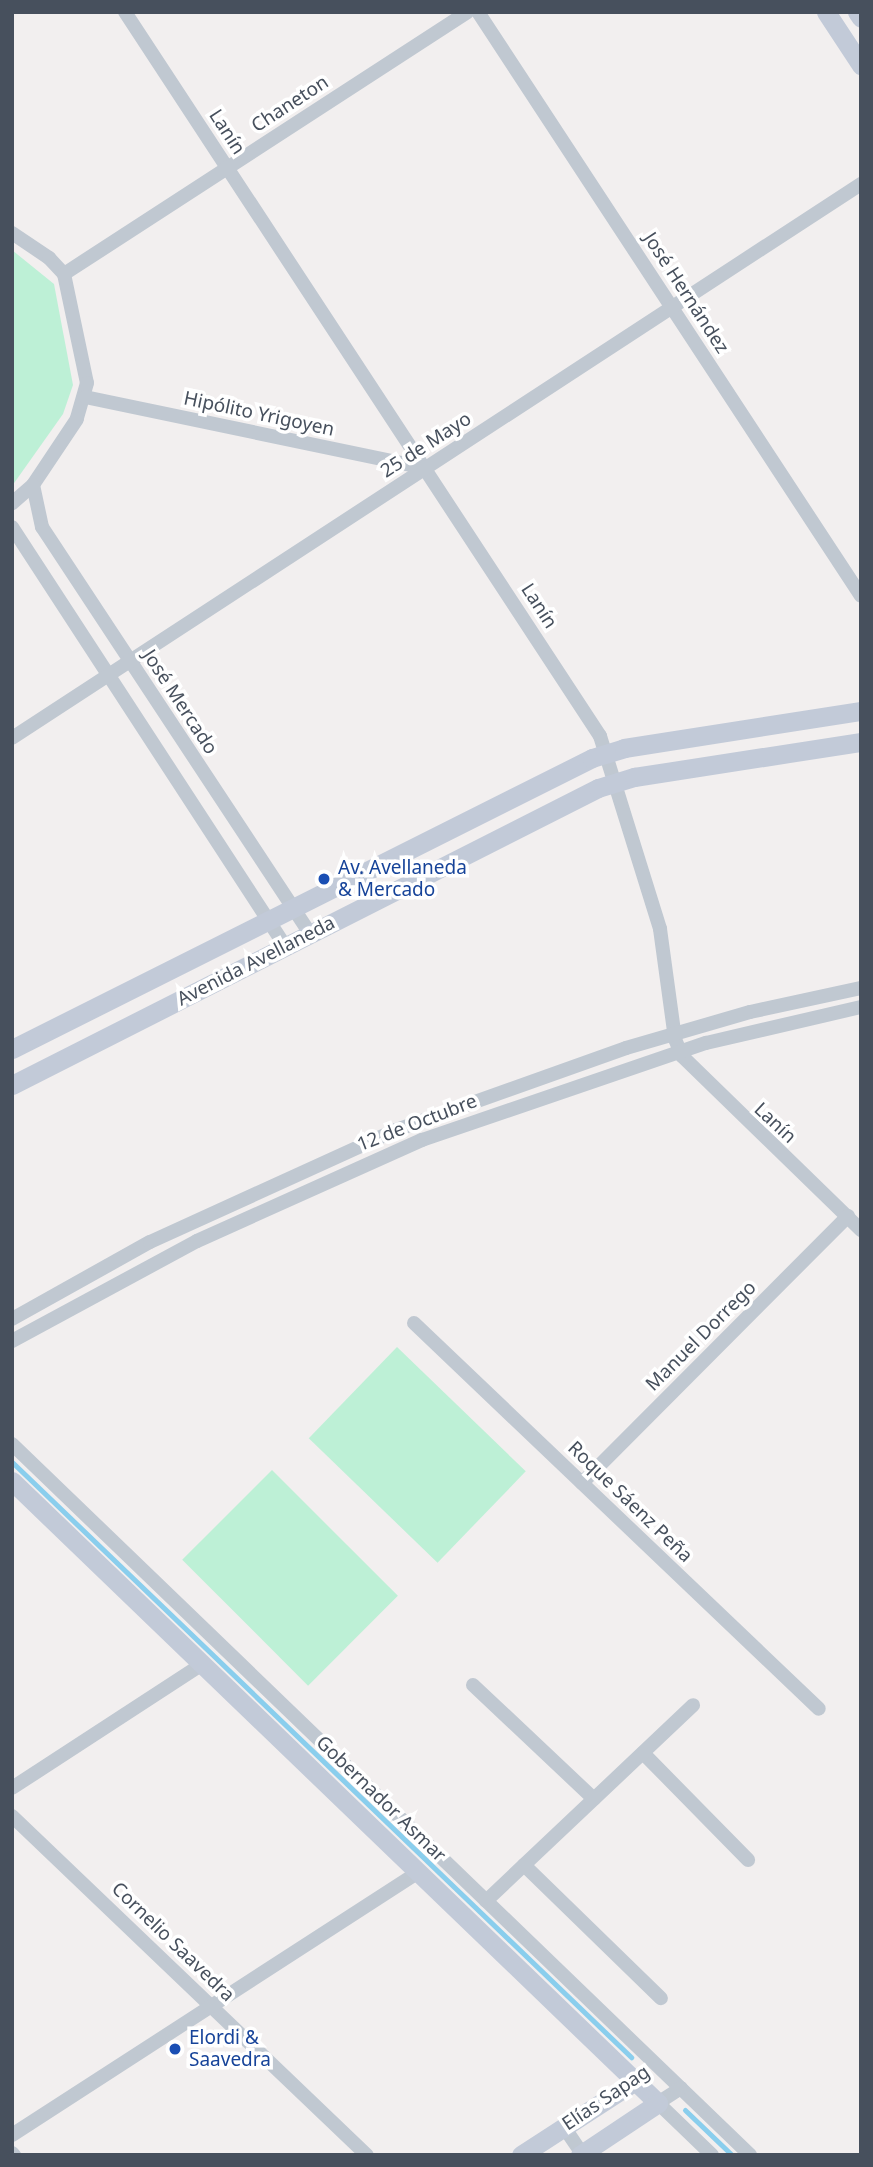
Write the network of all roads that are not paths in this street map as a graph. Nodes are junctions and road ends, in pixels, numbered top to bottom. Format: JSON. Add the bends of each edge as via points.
{"nodes":[{"id":1,"x":125,"y":12,"type":"edge"},
{"id":2,"x":467,"y":12,"type":"edge"},
{"id":3,"x":478,"y":12,"type":"edge"},
{"id":4,"x":826,"y":12,"type":"edge"},
{"id":5,"x":857,"y":12,"type":"edge"},
{"id":6,"x":861,"y":18,"type":"edge"},
{"id":7,"x":861,"y":65,"type":"edge"},
{"id":8,"x":228,"y":168,"type":"junction"},
{"id":9,"x":861,"y":184,"type":"edge"},
{"id":10,"x":12,"y":233,"type":"edge"},
{"id":11,"x":64,"y":274,"type":"junction"},
{"id":12,"x":672,"y":307,"type":"junction"},
{"id":13,"x":85,"y":397,"type":"junction"},
{"id":14,"x":425,"y":468,"type":"junction"},
{"id":15,"x":33,"y":485,"type":"junction"},
{"id":16,"x":12,"y":503,"type":"edge"},
{"id":17,"x":12,"y":527,"type":"edge"},
{"id":18,"x":861,"y":596,"type":"edge"},
{"id":19,"x":130,"y":661,"type":"junction"},
{"id":20,"x":109,"y":675,"type":"junction"},
{"id":21,"x":861,"y":711,"type":"edge"},
{"id":22,"x":12,"y":738,"type":"edge"},
{"id":23,"x":861,"y":742,"type":"edge"},
{"id":24,"x":608,"y":752,"type":"junction"},
{"id":25,"x":616,"y":782,"type":"junction"},
{"id":26,"x":292,"y":907,"type":"junction"},
{"id":27,"x":268,"y":920,"type":"junction"},
{"id":28,"x":310,"y":934,"type":"junction"},
{"id":29,"x":285,"y":946,"type":"junction"},
{"id":30,"x":861,"y":988,"type":"edge"},
{"id":31,"x":861,"y":1007,"type":"edge"},
{"id":32,"x":674,"y":1033,"type":"junction"},
{"id":33,"x":12,"y":1049,"type":"edge"},
{"id":34,"x":679,"y":1051,"type":"junction"},
{"id":35,"x":12,"y":1085,"type":"edge"},
{"id":36,"x":848,"y":1216,"type":"junction"},
{"id":37,"x":861,"y":1230,"type":"edge"},
{"id":38,"x":12,"y":1319,"type":"edge"},
{"id":39,"x":414,"y":1323,"type":"dead end"},
{"id":40,"x":12,"y":1341,"type":"edge"},
{"id":41,"x":12,"y":1444,"type":"edge"},
{"id":42,"x":12,"y":1481,"type":"edge"},
{"id":43,"x":583,"y":1483,"type":"junction"},
{"id":44,"x":202,"y":1664,"type":"junction"},
{"id":45,"x":473,"y":1685,"type":"dead end"},
{"id":46,"x":693,"y":1705,"type":"dead end"},
{"id":47,"x":820,"y":1709,"type":"dead end"},
{"id":48,"x":643,"y":1753,"type":"junction"},
{"id":49,"x":12,"y":1788,"type":"edge"},
{"id":50,"x":594,"y":1799,"type":"junction"},
{"id":51,"x":12,"y":1816,"type":"edge"},
{"id":52,"x":748,"y":1860,"type":"dead end"},
{"id":53,"x":524,"y":1865,"type":"junction"},
{"id":54,"x":418,"y":1872,"type":"junction"},
{"id":55,"x":486,"y":1901,"type":"junction"},
{"id":56,"x":661,"y":1998,"type":"dead end"},
{"id":57,"x":212,"y":2006,"type":"junction"},
{"id":58,"x":657,"y":2065,"type":"junction"},
{"id":59,"x":635,"y":2081,"type":"junction"},
{"id":60,"x":681,"y":2088,"type":"junction"},
{"id":61,"x":658,"y":2104,"type":"junction"},
{"id":62,"x":564,"y":2127,"type":"junction"},
{"id":63,"x":12,"y":2136,"type":"edge"},
{"id":64,"x":581,"y":2154,"type":"edge"},
{"id":65,"x":367,"y":2155,"type":"edge"},
{"id":66,"x":521,"y":2155,"type":"edge"},
{"id":67,"x":712,"y":2155,"type":"edge"},
{"id":68,"x":750,"y":2155,"type":"edge"}],
"edges":[{"from":1,"to":8,"type":"street","name":"Lanín"},
{"from":2,"to":8,"type":"street","name":"Chaneton"},
{"from":3,"to":12,"type":"street","name":"José Hernández"},
{"from":4,"to":7,"type":"street"},
{"from":5,"to":6,"type":"street"},
{"from":8,"to":11,"type":"street","name":"Chaneton"},
{"from":8,"to":14,"type":"street","name":"Lanín"},
{"from":9,"to":12,"type":"street","name":"25 de Mayo"},
{"from":10,"to":11,"type":"street"},
{"from":11,"to":13,"type":"street","via":[[85,371]]},
{"from":12,"to":14,"type":"street","name":"25 de Mayo"},
{"from":12,"to":18,"type":"street","name":"José Hernández"},
{"from":13,"to":14,"type":"street","name":"Hipólito Yrigoyen"},
{"from":13,"to":15,"type":"street","via":[[77,419]]},
{"from":14,"to":19,"type":"street","name":"25 de Mayo"},
{"from":14,"to":24,"type":"street","name":"Lanín"},
{"from":15,"to":16,"type":"street"},
{"from":15,"to":19,"type":"street","name":"José Mercado","via":[[43,527]]},
{"from":17,"to":20,"type":"street"},
{"from":19,"to":20,"type":"street","name":"25 de Mayo"},
{"from":19,"to":26,"type":"street","name":"José Mercado"},
{"from":20,"to":22,"type":"street","name":"25 de Mayo"},
{"from":20,"to":27,"type":"street"},
{"from":21,"to":24,"type":"street","name":"Avenida Avellaneda"},
{"from":23,"to":25,"type":"street","name":"Avenida Avellaneda"},
{"from":24,"to":25,"type":"street","name":"Lanín"},
{"from":24,"to":26,"type":"street","name":"Avenida Avellaneda"},
{"from":25,"to":28,"type":"street","name":"Avenida Avellaneda"},
{"from":25,"to":32,"type":"street","name":"Lanín","via":[[660,929]]},
{"from":26,"to":27,"type":"street","name":"Avenida Avellaneda"},
{"from":26,"to":28,"type":"street","name":"José Mercado"},
{"from":27,"to":29,"type":"street"},
{"from":27,"to":33,"type":"street","name":"Avenida Avellaneda"},
{"from":28,"to":29,"type":"street","name":"Avenida Avellaneda"},
{"from":29,"to":35,"type":"street","name":"Avenida Avellaneda"},
{"from":30,"to":32,"type":"street","name":"12 de Octubre"},
{"from":31,"to":34,"type":"street","name":"12 de Octubre"},
{"from":32,"to":34,"type":"street","name":"Lanín"},
{"from":32,"to":38,"type":"street","name":"12 de Octubre","via":[[574,1065],[332,1156],[150,1242]]},
{"from":34,"to":36,"type":"street","name":"Lanín","via":[[695,1073]]},
{"from":34,"to":40,"type":"street","name":"12 de Octubre","via":[[422,1140],[337,1175],[155,1262]]},
{"from":36,"to":37,"type":"street","name":"Lanín"},
{"from":36,"to":43,"type":"street","name":"Manuel Dorrego"},
{"from":39,"to":43,"type":"street","name":"Roque Sáenz Peña"},
{"from":41,"to":55,"type":"street","name":"Gobernador Asmar"},
{"from":42,"to":44,"type":"street","name":"Gobernador Asmar"},
{"from":43,"to":47,"type":"street","name":"Roque Sáenz Peña"},
{"from":44,"to":49,"type":"street"},
{"from":44,"to":54,"type":"street","name":"Gobernador Asmar"},
{"from":45,"to":50,"type":"street"},
{"from":46,"to":48,"type":"street"},
{"from":48,"to":50,"type":"street"},
{"from":48,"to":52,"type":"street"},
{"from":50,"to":53,"type":"street"},
{"from":51,"to":57,"type":"street","name":"Cornelio Saavedra"},
{"from":53,"to":55,"type":"street"},
{"from":53,"to":56,"type":"street"},
{"from":54,"to":57,"type":"street"},
{"from":54,"to":59,"type":"street","name":"Gobernador Asmar"},
{"from":55,"to":58,"type":"street","name":"Gobernador Asmar"},
{"from":57,"to":63,"type":"street"},
{"from":57,"to":65,"type":"street","name":"Cornelio Saavedra"},
{"from":58,"to":59,"type":"street","name":"Elías Sapag"},
{"from":58,"to":60,"type":"street","name":"Gobernador Asmar"},
{"from":59,"to":61,"type":"street","name":"Gobernador Asmar"},
{"from":59,"to":62,"type":"street","name":"Elías Sapag"},
{"from":60,"to":61,"type":"street","name":"Elías Sapag"},
{"from":60,"to":68,"type":"street","name":"Gobernador Asmar"},
{"from":61,"to":64,"type":"street","name":"Elías Sapag"},
{"from":61,"to":67,"type":"street","name":"Gobernador Asmar"},
{"from":62,"to":64,"type":"street"},
{"from":62,"to":66,"type":"street","name":"Elías Sapag"}]}
